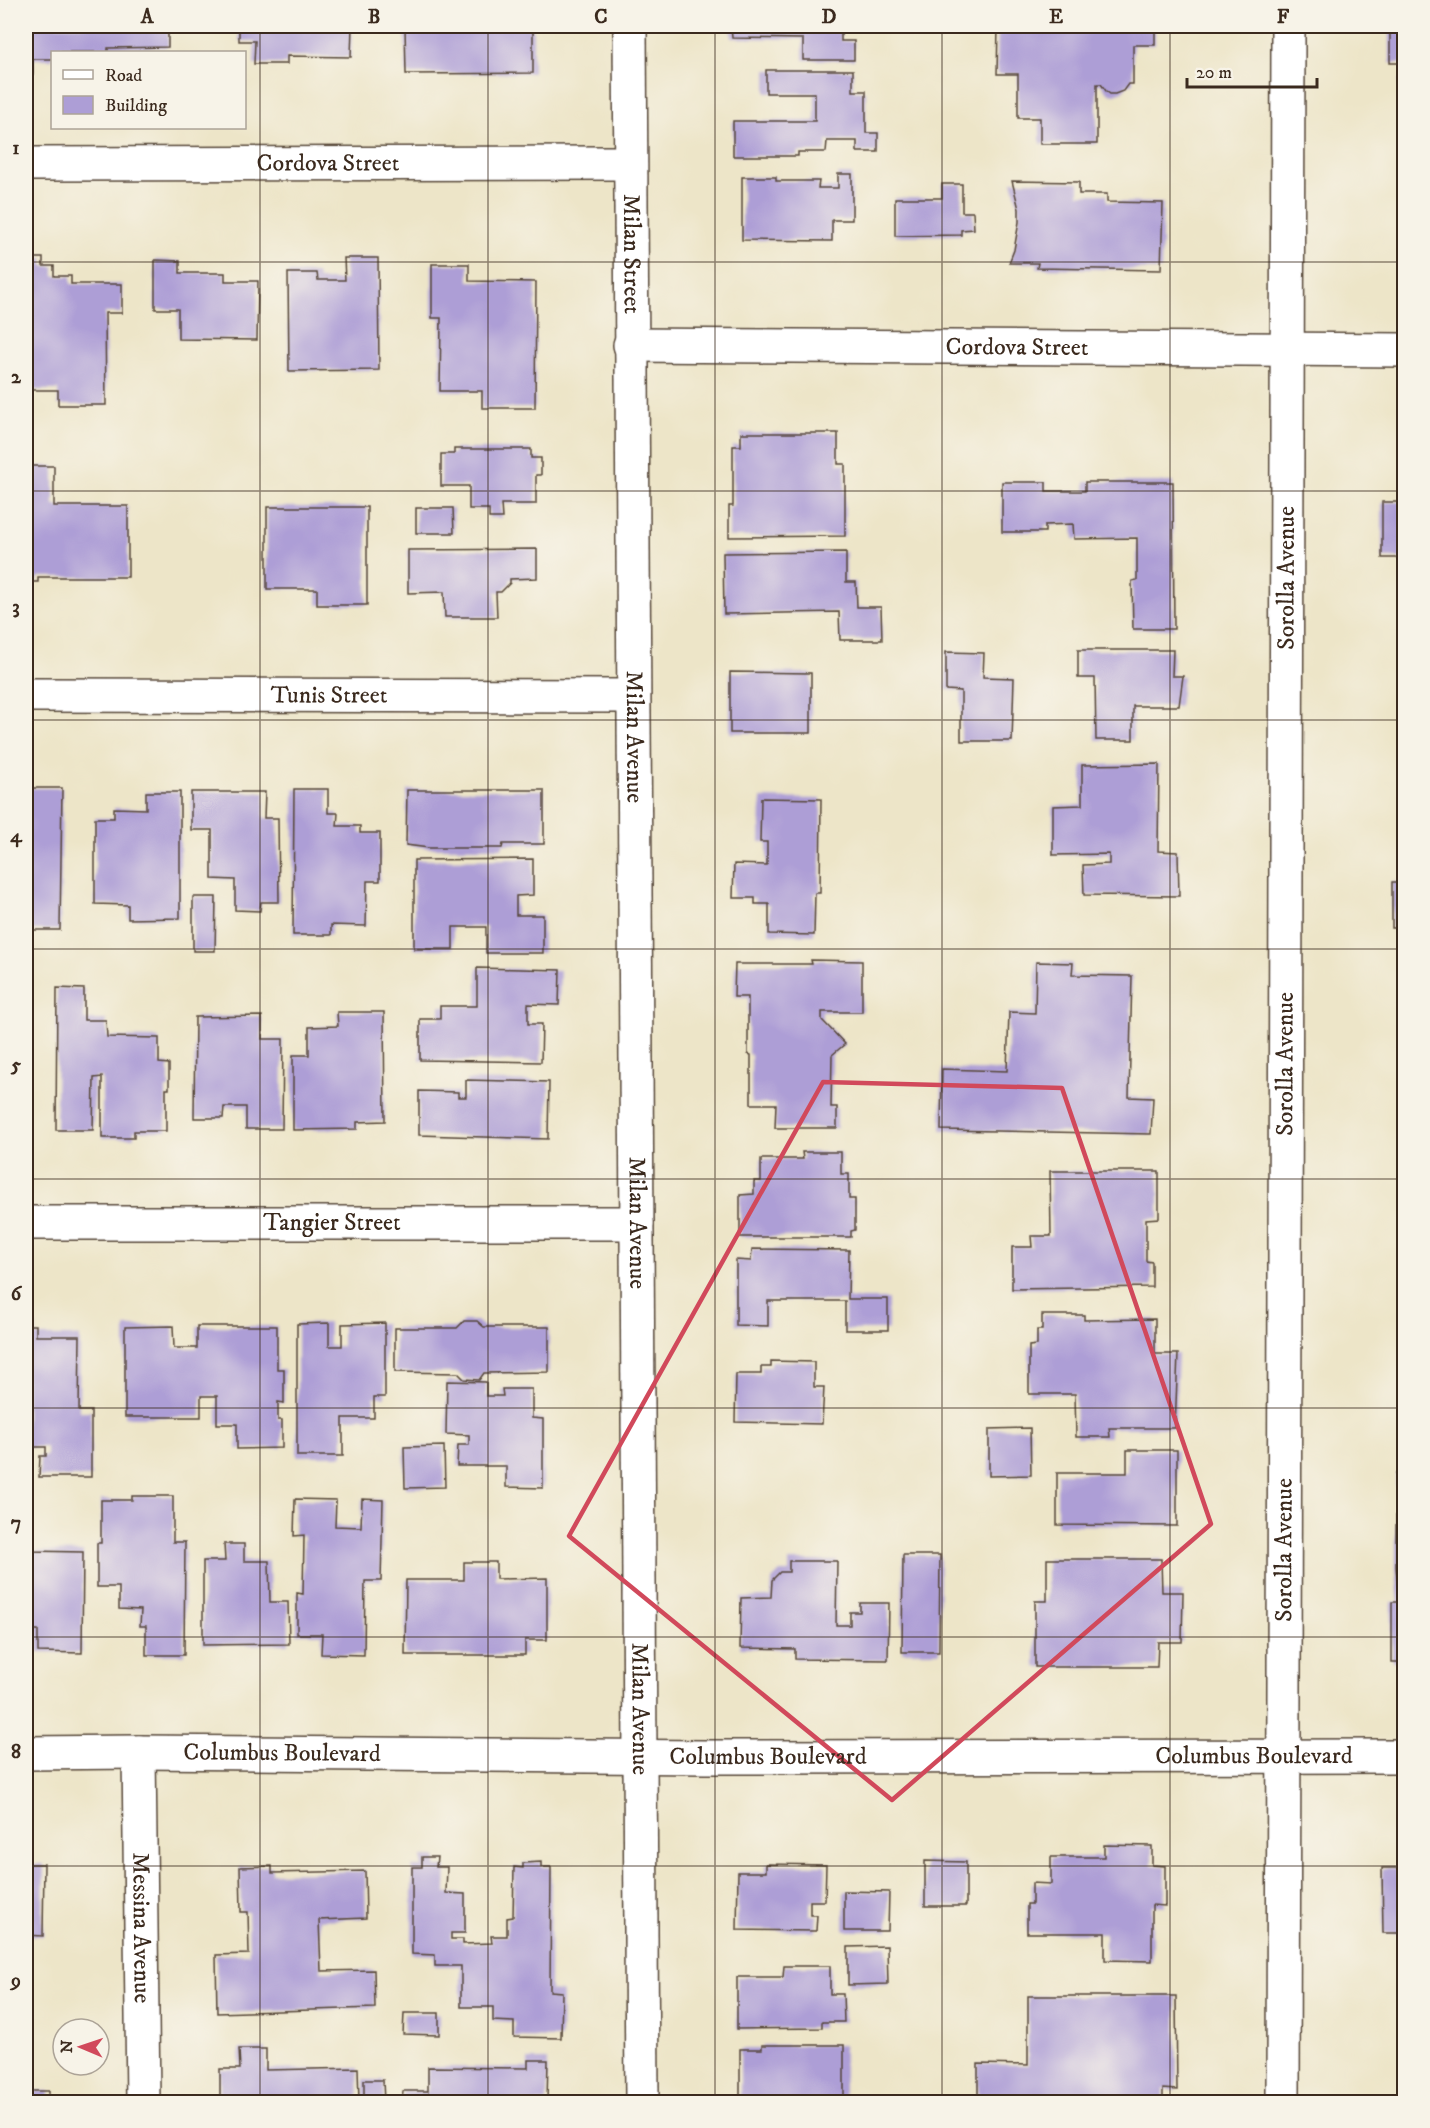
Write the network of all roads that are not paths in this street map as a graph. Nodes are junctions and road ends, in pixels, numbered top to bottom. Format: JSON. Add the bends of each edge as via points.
{"nodes":[{"id":1,"x":630,"y":26,"type":"edge"},
{"id":2,"x":1288,"y":26,"type":"edge"},
{"id":3,"x":630,"y":163,"type":"junction"},
{"id":4,"x":26,"y":164,"type":"edge"},
{"id":5,"x":630,"y":345,"type":"junction"},
{"id":6,"x":1288,"y":350,"type":"junction"},
{"id":7,"x":1404,"y":350,"type":"edge"},
{"id":8,"x":26,"y":694,"type":"edge"},
{"id":9,"x":633,"y":696,"type":"junction"},
{"id":10,"x":26,"y":1223,"type":"edge"},
{"id":11,"x":637,"y":1223,"type":"junction"},
{"id":12,"x":139,"y":1752,"type":"junction"},
{"id":13,"x":26,"y":1753,"type":"edge"},
{"id":14,"x":1283,"y":1756,"type":"junction"},
{"id":15,"x":1404,"y":1756,"type":"edge"},
{"id":16,"x":640,"y":1757,"type":"junction"},
{"id":17,"x":143,"y":2103,"type":"edge"},
{"id":18,"x":642,"y":2103,"type":"edge"},
{"id":19,"x":1283,"y":2103,"type":"edge"}],
"edges":[{"from":1,"to":3,"type":"street"},
{"from":2,"to":6,"type":"street","name":"Sorolla Avenue"},
{"from":3,"to":4,"type":"street","name":"Cordova Street"},
{"from":3,"to":5,"type":"street","name":"Milan Street"},
{"from":5,"to":6,"type":"street","name":"Cordova Street"},
{"from":5,"to":9,"type":"street","name":"Milan Avenue"},
{"from":6,"to":7,"type":"street","name":"Cordova Street"},
{"from":6,"to":14,"type":"street","name":"Sorolla Avenue"},
{"from":8,"to":9,"type":"street","name":"Tunis Street"},
{"from":9,"to":11,"type":"street","name":"Milan Avenue"},
{"from":10,"to":11,"type":"street","name":"Tangier Street"},
{"from":11,"to":16,"type":"street","name":"Milan Avenue"},
{"from":12,"to":13,"type":"street","name":"Columbus Boulevard"},
{"from":12,"to":16,"type":"street","name":"Columbus Boulevard"},
{"from":12,"to":17,"type":"street","name":"Messina Avenue"},
{"from":14,"to":15,"type":"street","name":"Columbus Boulevard"},
{"from":14,"to":16,"type":"street","name":"Columbus Boulevard"},
{"from":14,"to":19,"type":"street","name":"Sorolla Avenue"},
{"from":16,"to":18,"type":"street","name":"Milan Avenue"}]}
